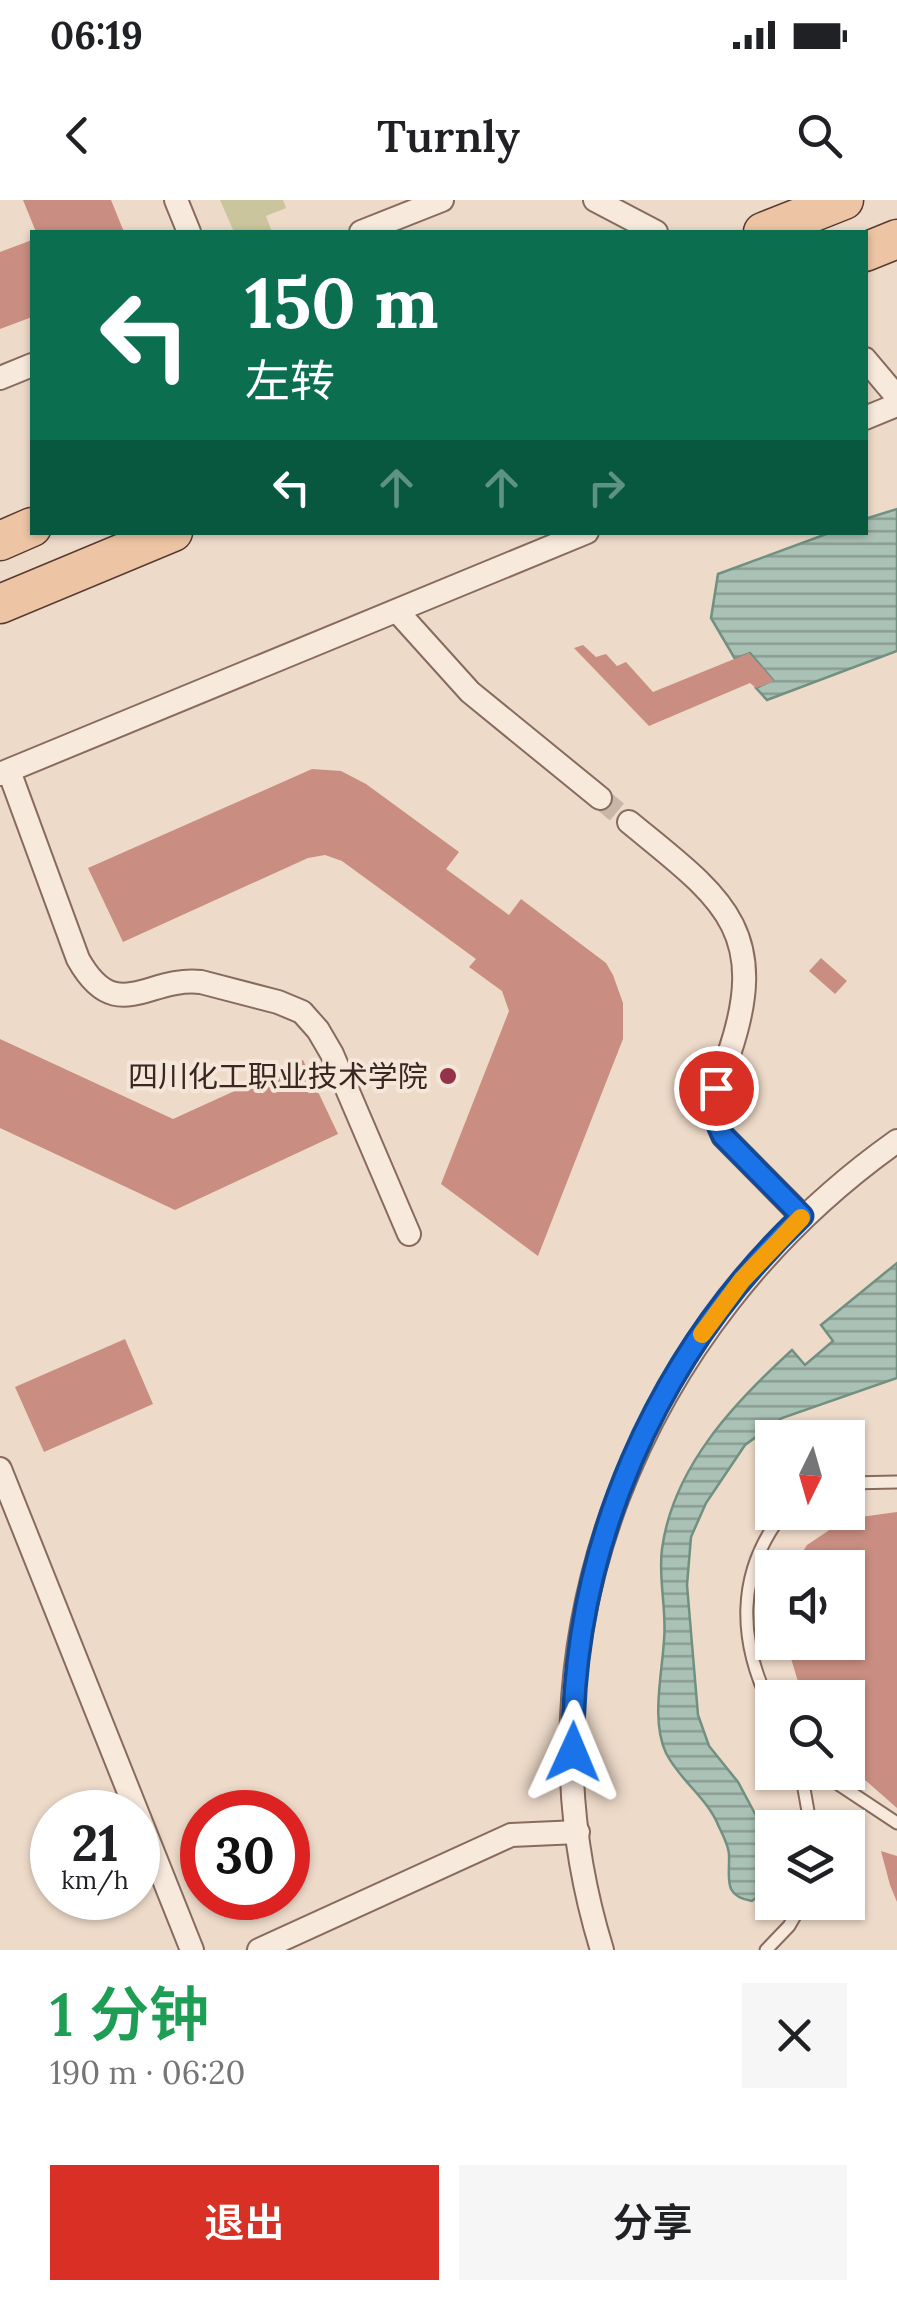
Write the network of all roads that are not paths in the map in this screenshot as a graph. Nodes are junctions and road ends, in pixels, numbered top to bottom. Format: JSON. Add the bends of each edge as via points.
{"nodes":[{"id":1,"x":176,"y":200,"type":"edge"},
{"id":2,"x":442,"y":200,"type":"edge"},
{"id":3,"x":595,"y":200,"type":"edge"},
{"id":4,"x":844,"y":200,"type":"edge"},
{"id":5,"x":188,"y":230,"type":"edge"},
{"id":6,"x":366,"y":230,"type":"edge"},
{"id":7,"x":652,"y":230,"type":"edge"},
{"id":8,"x":768,"y":230,"type":"edge"},
{"id":9,"x":897,"y":240,"type":"edge"},
{"id":10,"x":868,"y":251,"type":"edge"},
{"id":11,"x":868,"y":363,"type":"edge"},
{"id":12,"x":30,"y":366,"type":"edge"},
{"id":13,"x":0,"y":378,"type":"edge"},
{"id":14,"x":897,"y":397,"type":"edge"},
{"id":15,"x":897,"y":405,"type":"edge"},
{"id":16,"x":868,"y":417,"type":"edge"},
{"id":17,"x":30,"y":529,"type":"edge"},
{"id":18,"x":166,"y":535,"type":"edge"},
{"id":19,"x":580,"y":535,"type":"edge"},
{"id":20,"x":0,"y":541,"type":"edge"},
{"id":21,"x":0,"y":604,"type":"edge"},
{"id":22,"x":397,"y":611,"type":"junction"},
{"id":23,"x":4,"y":773,"type":"edge"},
{"id":24,"x":600,"y":798,"type":"tunnel mouth"},
{"id":25,"x":629,"y":822,"type":"tunnel mouth"},
{"id":26,"x":897,"y":1141,"type":"edge"},
{"id":27,"x":802,"y":1216,"type":"junction"},
{"id":28,"x":409,"y":1234,"type":"dead end"},
{"id":29,"x":0,"y":1469,"type":"edge"},
{"id":30,"x":897,"y":1482,"type":"edge"},
{"id":31,"x":865,"y":1483,"type":"edge"},
{"id":32,"x":8,"y":1511,"type":"edge"},
{"id":33,"x":772,"y":1530,"type":"edge"},
{"id":34,"x":760,"y":1680,"type":"edge"},
{"id":35,"x":847,"y":1790,"type":"edge"},
{"id":36,"x":897,"y":1823,"type":"edge"},
{"id":37,"x":578,"y":1832,"type":"junction"},
{"id":38,"x":792,"y":1920,"type":"edge"},
{"id":39,"x":192,"y":1950,"type":"edge"},
{"id":40,"x":259,"y":1950,"type":"edge"},
{"id":41,"x":602,"y":1950,"type":"edge"},
{"id":42,"x":766,"y":1950,"type":"edge"}],
"edges":[{"from":1,"to":5,"type":"street"},
{"from":2,"to":6,"type":"street"},
{"from":3,"to":7,"type":"street"},
{"from":4,"to":8,"type":"main road"},
{"from":9,"to":10,"type":"main road"},
{"from":11,"to":14,"type":"street"},
{"from":12,"to":13,"type":"street"},
{"from":15,"to":16,"type":"street"},
{"from":17,"to":20,"type":"main road"},
{"from":18,"to":21,"type":"main road"},
{"from":19,"to":22,"type":"street"},
{"from":22,"to":23,"type":"street"},
{"from":22,"to":24,"type":"street","via":[[470,692]]},
{"from":23,"to":28,"type":"street","via":[[94,984],[124,996],[201,982],[302,1012],[332,1054]]},
{"from":25,"to":27,"type":"street","via":[[710,888],[734,927],[744,986],[716,1088],[716,1121]]},
{"from":26,"to":27,"type":"street"},
{"from":27,"to":37,"type":"street","via":[[742,1280],[679,1368],[611,1513],[576,1671]]},
{"from":29,"to":32,"type":"street"},
{"from":30,"to":31,"type":"lane"},
{"from":32,"to":39,"type":"street"},
{"from":33,"to":34,"type":"lane","via":[[758,1550],[744,1606]]},
{"from":35,"to":36,"type":"lane"},
{"from":37,"to":40,"type":"street","via":[[511,1836]]},
{"from":37,"to":41,"type":"street"},
{"from":38,"to":42,"type":"lane"}]}
